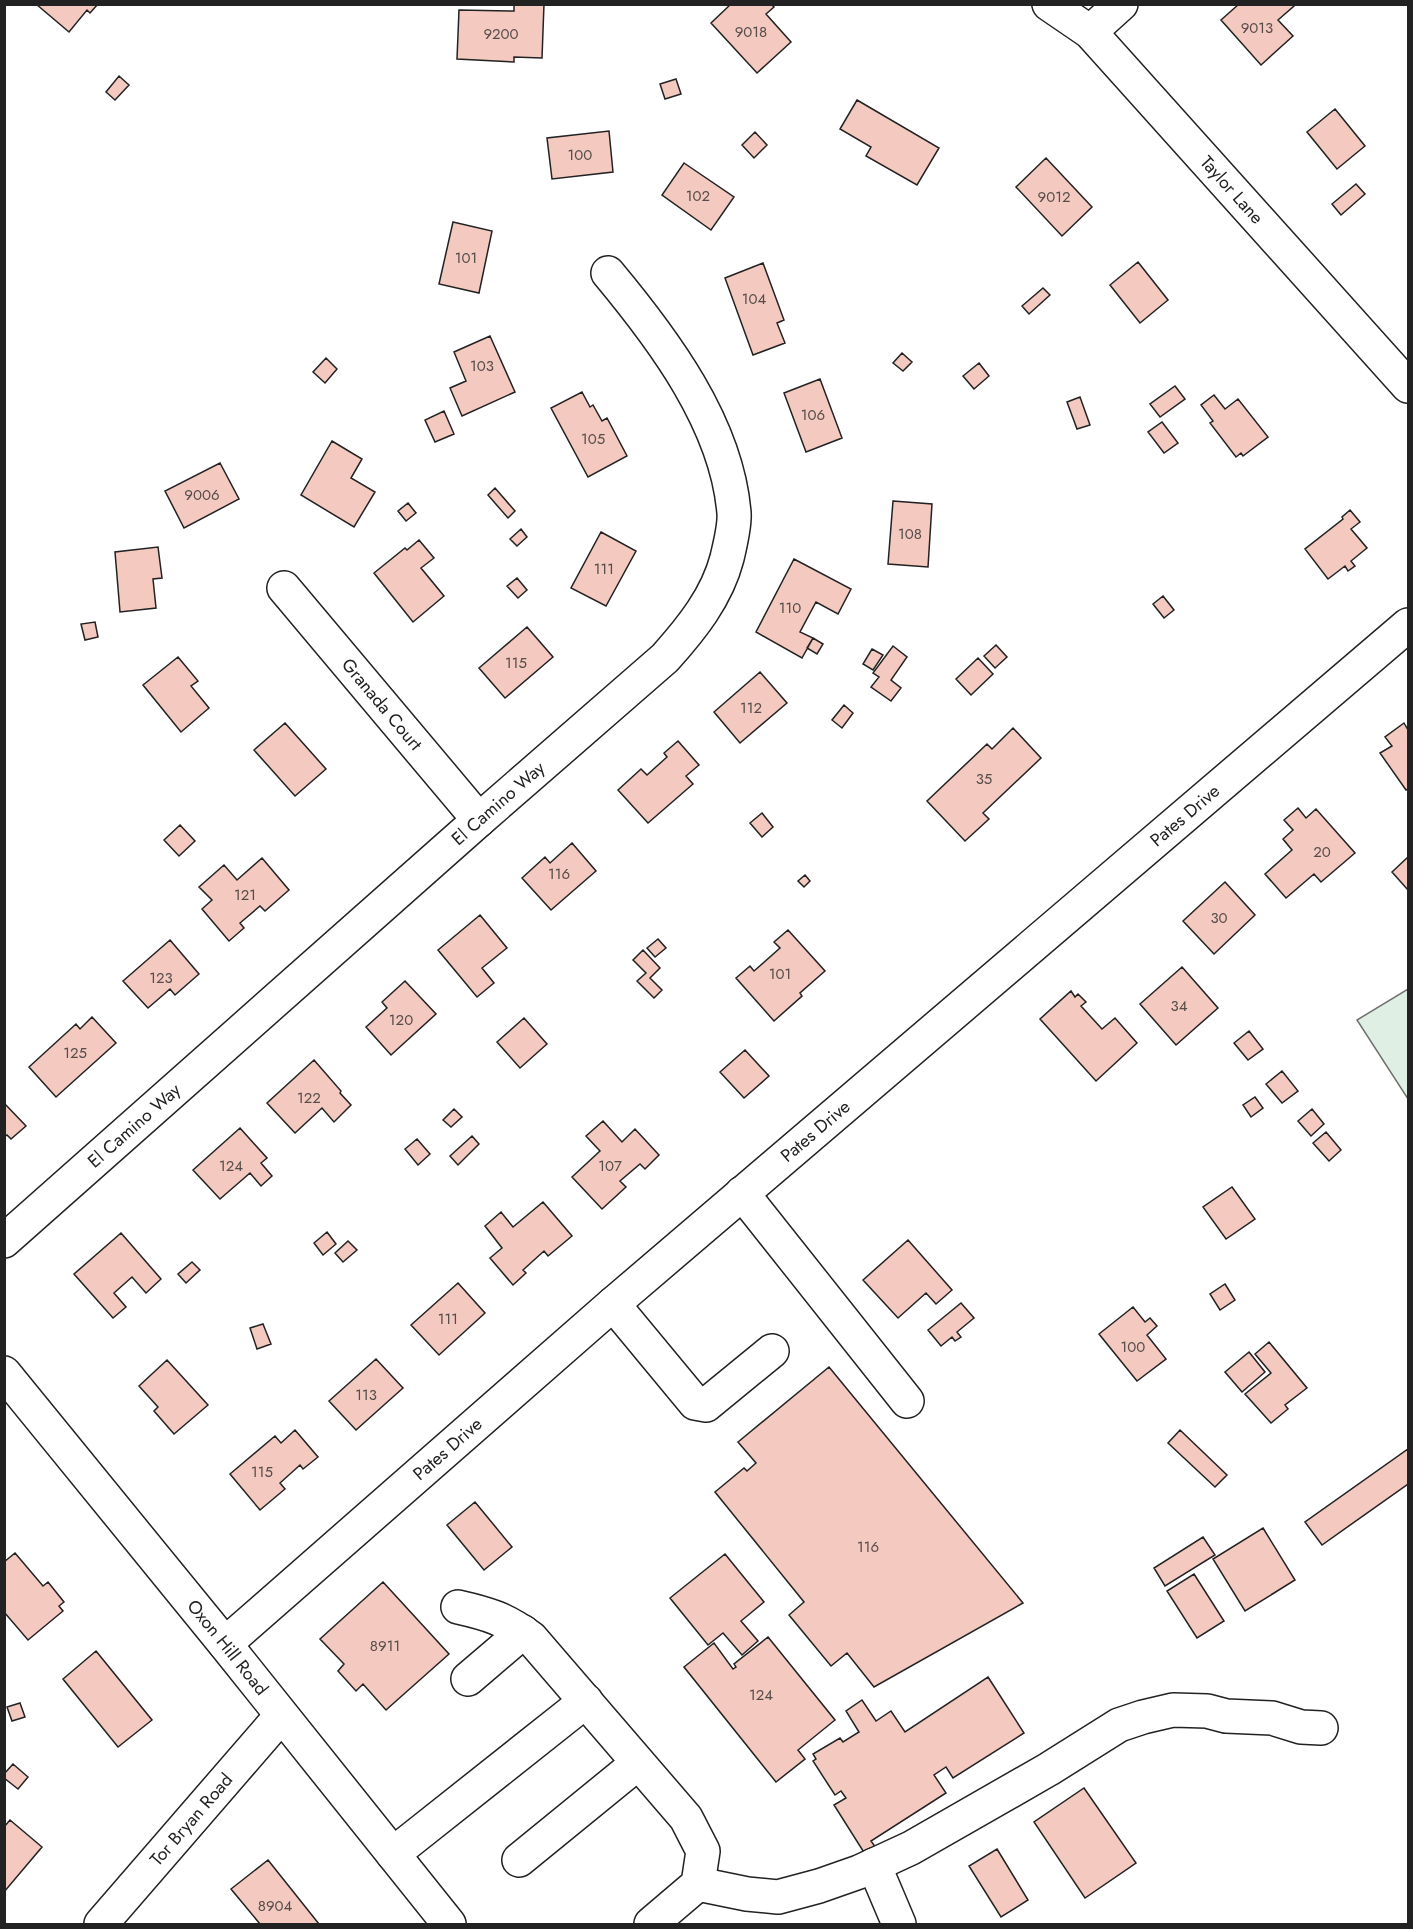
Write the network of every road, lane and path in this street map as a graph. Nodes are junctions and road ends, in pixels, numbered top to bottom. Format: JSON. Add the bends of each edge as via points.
{"nodes":[{"id":1,"x":1049,"y":4,"type":"edge"},
{"id":2,"x":1121,"y":4,"type":"edge"},
{"id":3,"x":1090,"y":32,"type":"junction"},
{"id":4,"x":608,"y":273,"type":"dead end"},
{"id":5,"x":1408,"y":386,"type":"edge"},
{"id":6,"x":284,"y":588,"type":"dead end"},
{"id":7,"x":1408,"y":625,"type":"edge"},
{"id":8,"x":479,"y":820,"type":"junction"},
{"id":9,"x":742,"y":1194,"type":"junction"},
{"id":10,"x":4,"y":1241,"type":"edge"},
{"id":11,"x":613,"y":1304,"type":"junction"},
{"id":12,"x":772,"y":1351,"type":"dead end"},
{"id":13,"x":4,"y":1373,"type":"edge"},
{"id":14,"x":907,"y":1401,"type":"dead end"},
{"id":15,"x":458,"y":1607,"type":"dead end"},
{"id":16,"x":523,"y":1632,"type":"junction"},
{"id":17,"x":225,"y":1644,"type":"junction"},
{"id":18,"x":468,"y":1679,"type":"dead end"},
{"id":19,"x":586,"y":1701,"type":"junction"},
{"id":20,"x":281,"y":1716,"type":"junction"},
{"id":21,"x":1321,"y":1728,"type":"dead end"},
{"id":22,"x":638,"y":1762,"type":"junction"},
{"id":23,"x":393,"y":1854,"type":"junction"},
{"id":24,"x":519,"y":1860,"type":"dead end"},
{"id":25,"x":874,"y":1865,"type":"junction"},
{"id":26,"x":698,"y":1884,"type":"junction"},
{"id":27,"x":101,"y":1924,"type":"edge"},
{"id":28,"x":449,"y":1924,"type":"edge"},
{"id":29,"x":651,"y":1924,"type":"edge"},
{"id":30,"x":899,"y":1924,"type":"edge"}],
"edges":[{"from":1,"to":3,"type":"street","name":"Taylor Lane"},
{"from":2,"to":3,"type":"street"},
{"from":3,"to":5,"type":"street","name":"Taylor Lane"},
{"from":4,"to":8,"type":"street","name":"El Camino Way","via":[[675,359],[705,414],[726,470],[734,515],[727,559],[711,598],[665,658]]},
{"from":6,"to":8,"type":"street","name":"Granada Court"},
{"from":7,"to":9,"type":"street","name":"Pates Drive"},
{"from":8,"to":10,"type":"street","name":"El Camino Way"},
{"from":9,"to":11,"type":"street","name":"Pates Drive"},
{"from":9,"to":14,"type":"street"},
{"from":11,"to":12,"type":"street","via":[[695,1402],[706,1405]]},
{"from":11,"to":17,"type":"street","name":"Pates Drive"},
{"from":13,"to":17,"type":"street","name":"Oxon Hill Road"},
{"from":15,"to":16,"type":"street","via":[[489,1614]]},
{"from":16,"to":18,"type":"street"},
{"from":16,"to":19,"type":"street"},
{"from":17,"to":20,"type":"street","name":"Oxon Hill Road"},
{"from":19,"to":22,"type":"street"},
{"from":19,"to":23,"type":"street"},
{"from":20,"to":23,"type":"street","name":"Oxon Hill Road"},
{"from":20,"to":27,"type":"street","name":"Tor Bryan Road"},
{"from":21,"to":25,"type":"street","via":[[1207,1711],[1173,1710],[1143,1717],[1119,1725],[1049,1769]]},
{"from":22,"to":24,"type":"street"},
{"from":22,"to":26,"type":"street","via":[[686,1818],[703,1851]]},
{"from":23,"to":28,"type":"street","name":"Oxon Hill Road"},
{"from":25,"to":26,"type":"street","via":[[778,1897]]},
{"from":25,"to":30,"type":"street"},
{"from":26,"to":29,"type":"street"}]}
